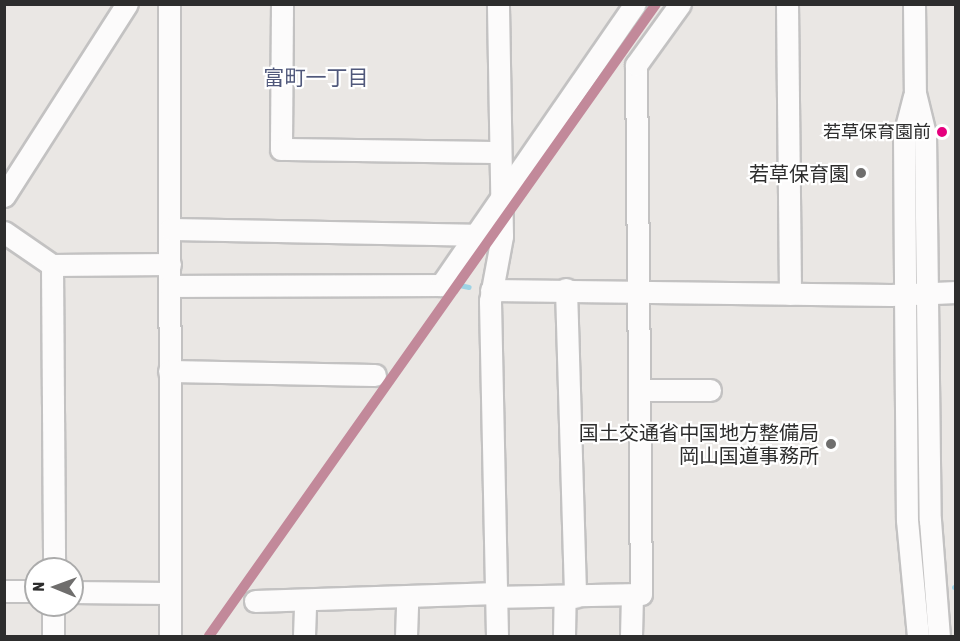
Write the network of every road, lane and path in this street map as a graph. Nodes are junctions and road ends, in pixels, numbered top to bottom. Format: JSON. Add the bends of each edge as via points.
{"nodes":[{"id":1,"x":127,"y":4,"type":"edge"},
{"id":2,"x":169,"y":4,"type":"edge"},
{"id":3,"x":282,"y":4,"type":"edge"},
{"id":4,"x":498,"y":4,"type":"edge"},
{"id":5,"x":635,"y":4,"type":"edge"},
{"id":6,"x":680,"y":4,"type":"edge"},
{"id":7,"x":787,"y":4,"type":"edge"},
{"id":8,"x":914,"y":4,"type":"edge"},
{"id":9,"x":915,"y":93,"type":"junction"},
{"id":10,"x":500,"y":152,"type":"junction"},
{"id":11,"x":4,"y":196,"type":"edge"},
{"id":12,"x":500,"y":199,"type":"junction"},
{"id":13,"x":170,"y":229,"type":"junction"},
{"id":14,"x":4,"y":232,"type":"edge"},
{"id":15,"x":475,"y":235,"type":"junction"},
{"id":16,"x":170,"y":264,"type":"junction"},
{"id":17,"x":52,"y":265,"type":"junction"},
{"id":18,"x":170,"y":285,"type":"junction"},
{"id":19,"x":566,"y":289,"type":"junction"},
{"id":20,"x":491,"y":290,"type":"junction"},
{"id":21,"x":638,"y":290,"type":"junction"},
{"id":22,"x":956,"y":292,"type":"edge"},
{"id":23,"x":927,"y":293,"type":"junction"},
{"id":24,"x":790,"y":294,"type":"junction"},
{"id":25,"x":905,"y":294,"type":"junction"},
{"id":26,"x":928,"y":352,"type":"junction"},
{"id":27,"x":906,"y":353,"type":"junction"},
{"id":28,"x":170,"y":371,"type":"junction"},
{"id":29,"x":375,"y":375,"type":"dead end"},
{"id":30,"x":639,"y":390,"type":"junction"},
{"id":31,"x":710,"y":390,"type":"dead end"},
{"id":32,"x":907,"y":457,"type":"junction"},
{"id":33,"x":929,"y":457,"type":"junction"},
{"id":34,"x":907,"y":520,"type":"junction"},
{"id":35,"x":930,"y":520,"type":"junction"},
{"id":36,"x":54,"y":557,"type":"edge"},
{"id":37,"x":4,"y":591,"type":"edge"},
{"id":38,"x":24,"y":591,"type":"edge"},
{"id":39,"x":84,"y":592,"type":"edge"},
{"id":40,"x":167,"y":593,"type":"junction"},
{"id":41,"x":497,"y":595,"type":"junction"},
{"id":42,"x":632,"y":596,"type":"junction"},
{"id":43,"x":570,"y":597,"type":"junction"},
{"id":44,"x":407,"y":598,"type":"junction"},
{"id":45,"x":305,"y":600,"type":"junction"},
{"id":46,"x":255,"y":601,"type":"dead end"},
{"id":47,"x":53,"y":617,"type":"edge"},
{"id":48,"x":53,"y":636,"type":"edge"},
{"id":49,"x":170,"y":636,"type":"edge"},
{"id":50,"x":304,"y":636,"type":"edge"},
{"id":51,"x":406,"y":636,"type":"edge"},
{"id":52,"x":497,"y":636,"type":"edge"},
{"id":53,"x":564,"y":636,"type":"edge"},
{"id":54,"x":631,"y":636,"type":"edge"},
{"id":55,"x":918,"y":636,"type":"edge"},
{"id":56,"x":939,"y":636,"type":"edge"}],
"edges":[{"from":1,"to":11,"type":"street"},
{"from":2,"to":13,"type":"street"},
{"from":3,"to":10,"type":"street","via":[[281,148]]},
{"from":4,"to":10,"type":"street"},
{"from":5,"to":12,"type":"street"},
{"from":6,"to":21,"type":"street","via":[[636,65]]},
{"from":7,"to":24,"type":"street"},
{"from":8,"to":9,"type":"street"},
{"from":9,"to":23,"type":"street","via":[[925,134]]},
{"from":9,"to":25,"type":"street","via":[[904,135]]},
{"from":10,"to":12,"type":"street"},
{"from":12,"to":15,"type":"street"},
{"from":12,"to":20,"type":"street","via":[[502,249]]},
{"from":13,"to":15,"type":"street"},
{"from":13,"to":16,"type":"street"},
{"from":14,"to":17,"type":"street"},
{"from":15,"to":18,"type":"street","via":[[441,285]]},
{"from":16,"to":17,"type":"street"},
{"from":16,"to":18,"type":"street"},
{"from":17,"to":36,"type":"street"},
{"from":18,"to":28,"type":"street"},
{"from":19,"to":20,"type":"street"},
{"from":19,"to":21,"type":"street"},
{"from":19,"to":43,"type":"street"},
{"from":20,"to":41,"type":"street"},
{"from":21,"to":24,"type":"street"},
{"from":21,"to":30,"type":"street"},
{"from":22,"to":23,"type":"street"},
{"from":23,"to":25,"type":"street"},
{"from":23,"to":26,"type":"street"},
{"from":24,"to":25,"type":"street"},
{"from":25,"to":27,"type":"street"},
{"from":26,"to":27,"type":"street"},
{"from":26,"to":33,"type":"street"},
{"from":27,"to":32,"type":"street"},
{"from":28,"to":29,"type":"street"},
{"from":28,"to":40,"type":"street"},
{"from":30,"to":31,"type":"street"},
{"from":30,"to":42,"type":"street","via":[[641,594]]},
{"from":32,"to":33,"type":"street"},
{"from":32,"to":34,"type":"street"},
{"from":33,"to":35,"type":"street"},
{"from":34,"to":35,"type":"street"},
{"from":34,"to":55,"type":"street"},
{"from":35,"to":56,"type":"street"},
{"from":37,"to":38,"type":"street"},
{"from":39,"to":40,"type":"street"},
{"from":40,"to":49,"type":"street"},
{"from":41,"to":43,"type":"street"},
{"from":41,"to":44,"type":"street"},
{"from":41,"to":52,"type":"street"},
{"from":42,"to":43,"type":"street"},
{"from":42,"to":54,"type":"street"},
{"from":43,"to":53,"type":"street"},
{"from":44,"to":45,"type":"street"},
{"from":44,"to":51,"type":"street"},
{"from":45,"to":46,"type":"street"},
{"from":45,"to":50,"type":"street"},
{"from":47,"to":48,"type":"street"}]}
